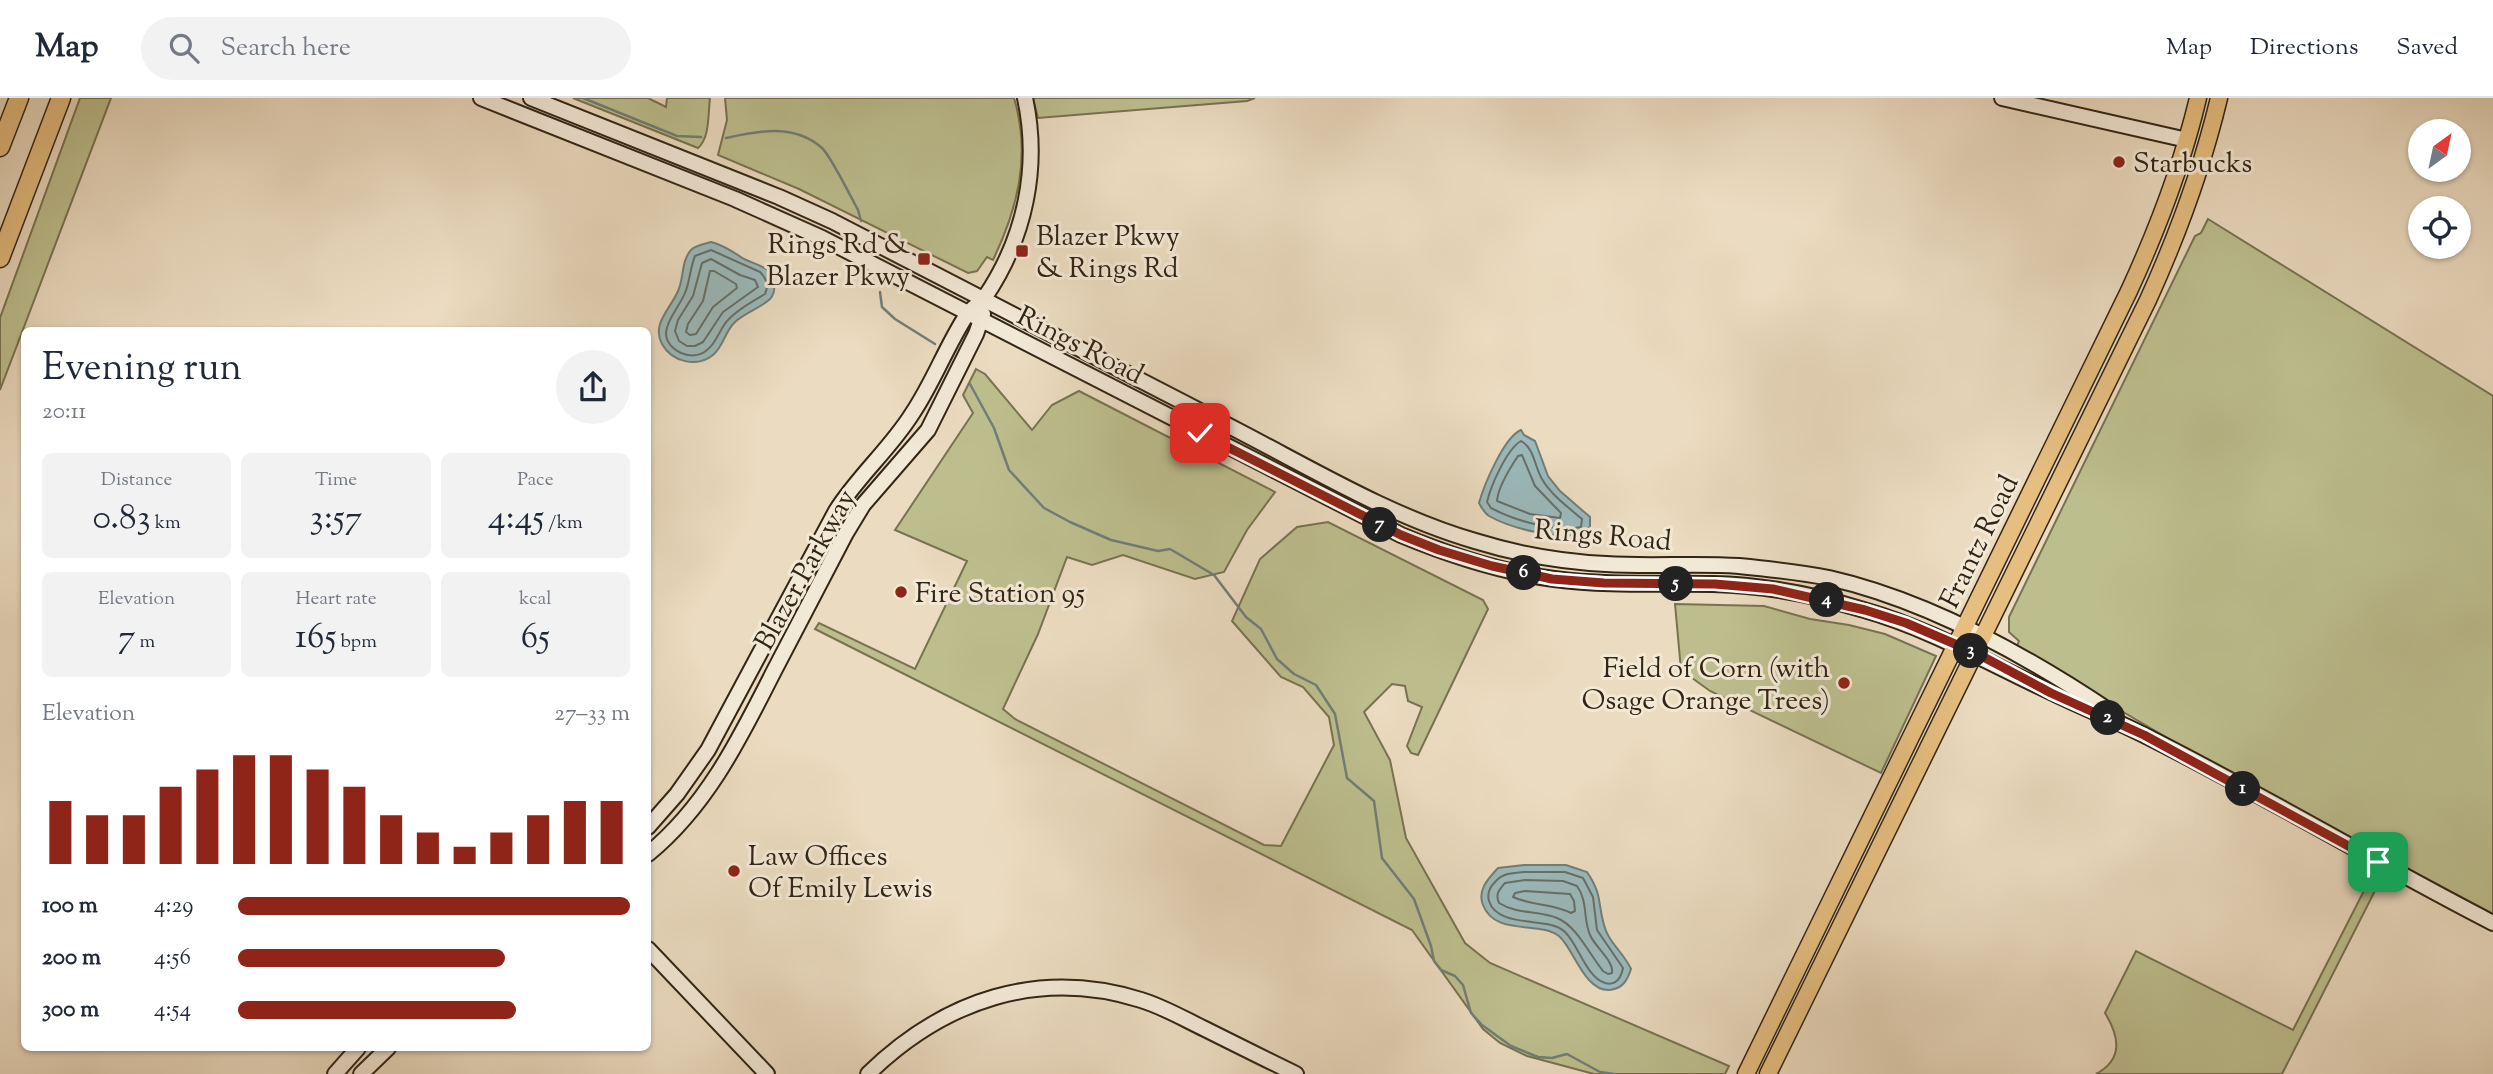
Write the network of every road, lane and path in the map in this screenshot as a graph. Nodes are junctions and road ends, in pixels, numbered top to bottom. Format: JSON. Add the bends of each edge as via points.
{"nodes":[{"id":1,"x":19,"y":98,"type":"edge"},
{"id":2,"x":61,"y":98,"type":"edge"},
{"id":3,"x":481,"y":98,"type":"edge"},
{"id":4,"x":531,"y":98,"type":"edge"},
{"id":5,"x":1025,"y":98,"type":"edge"},
{"id":6,"x":2002,"y":98,"type":"edge"},
{"id":7,"x":2198,"y":98,"type":"edge"},
{"id":8,"x":2206,"y":98,"type":"edge"},
{"id":9,"x":2219,"y":98,"type":"edge"},
{"id":10,"x":2187,"y":140,"type":"junction"},
{"id":11,"x":2207,"y":146,"type":"junction"},
{"id":12,"x":0,"y":148,"type":"edge"},
{"id":13,"x":2175,"y":239,"type":"junction"},
{"id":14,"x":3,"y":251,"type":"edge"},
{"id":15,"x":0,"y":265,"type":"edge"},
{"id":16,"x":984,"y":299,"type":"junction"},
{"id":17,"x":967,"y":314,"type":"junction"},
{"id":18,"x":982,"y":321,"type":"junction"},
{"id":19,"x":1965,"y":629,"type":"junction"},
{"id":20,"x":1983,"y":638,"type":"junction"},
{"id":21,"x":1957,"y":645,"type":"junction"},
{"id":22,"x":1976,"y":653,"type":"junction"},
{"id":23,"x":2144,"y":735,"type":"junction"},
{"id":24,"x":651,"y":824,"type":"edge"},
{"id":25,"x":651,"y":852,"type":"edge"},
{"id":26,"x":2493,"y":923,"type":"edge"},
{"id":27,"x":651,"y":951,"type":"edge"},
{"id":28,"x":355,"y":1051,"type":"edge"},
{"id":29,"x":385,"y":1051,"type":"edge"},
{"id":30,"x":335,"y":1074,"type":"edge"},
{"id":31,"x":361,"y":1074,"type":"edge"},
{"id":32,"x":767,"y":1074,"type":"edge"},
{"id":33,"x":868,"y":1074,"type":"edge"},
{"id":34,"x":1296,"y":1074,"type":"edge"},
{"id":35,"x":1746,"y":1074,"type":"edge"},
{"id":36,"x":1768,"y":1074,"type":"edge"}],
"edges":[{"from":1,"to":12,"type":"highway"},
{"from":2,"to":14,"type":"highway"},
{"from":3,"to":17,"type":"main road","name":"Rings Road","via":[[777,217]]},
{"from":4,"to":16,"type":"main road","name":"Rings Road","via":[[779,197]]},
{"from":5,"to":16,"type":"main road","name":"Blazer Parkway","via":[[1031,149],[1024,210]]},
{"from":6,"to":10,"type":"main road"},
{"from":7,"to":10,"type":"main road","name":"Frantz Road"},
{"from":8,"to":11,"type":"main road"},
{"from":9,"to":11,"type":"main road","name":"Frantz Road"},
{"from":10,"to":13,"type":"main road","via":[[2191,155]]},
{"from":10,"to":19,"type":"main road","name":"Frantz Road","via":[[2144,260]]},
{"from":11,"to":13,"type":"main road","name":"Frantz Road"},
{"from":13,"to":20,"type":"main road","name":"Frantz Road"},
{"from":14,"to":15,"type":"highway"},
{"from":16,"to":17,"type":"main road","name":"Blazer Parkway"},
{"from":16,"to":18,"type":"main road","name":"Blazer Parkway"},
{"from":16,"to":19,"type":"main road","name":"Rings Road","via":[[1439,530],[1558,560],[1725,565],[1826,578],[1909,604]]},
{"from":17,"to":18,"type":"main road","name":"Rings Road"},
{"from":17,"to":24,"type":"main road","name":"Blazer Parkway","via":[[913,414],[831,519],[708,750]]},
{"from":18,"to":21,"type":"main road","name":"Rings Road","via":[[1362,516],[1439,550],[1552,579],[1773,589],[1865,610]]},
{"from":18,"to":25,"type":"main road","name":"Blazer Parkway","via":[[928,430],[863,505],[846,533],[727,761],[697,805]]},
{"from":19,"to":20,"type":"main road","name":"Rings Road"},
{"from":19,"to":21,"type":"main road","name":"Frantz Road"},
{"from":20,"to":22,"type":"main road","name":"Frantz Road"},
{"from":20,"to":23,"type":"main road","name":"Rings Road","via":[[2075,688]]},
{"from":21,"to":22,"type":"main road","name":"Rings Road"},
{"from":21,"to":35,"type":"main road","name":"Frantz Road"},
{"from":22,"to":23,"type":"main road","name":"Rings Road"},
{"from":22,"to":36,"type":"main road","name":"Frantz Road"},
{"from":23,"to":26,"type":"main road","name":"Rings Road"},
{"from":27,"to":32,"type":"main road"},
{"from":28,"to":30,"type":"main road"},
{"from":29,"to":31,"type":"main road"},
{"from":33,"to":34,"type":"main road","via":[[940,1018],[986,999],[1068,988],[1102,991],[1154,1005]]}]}
